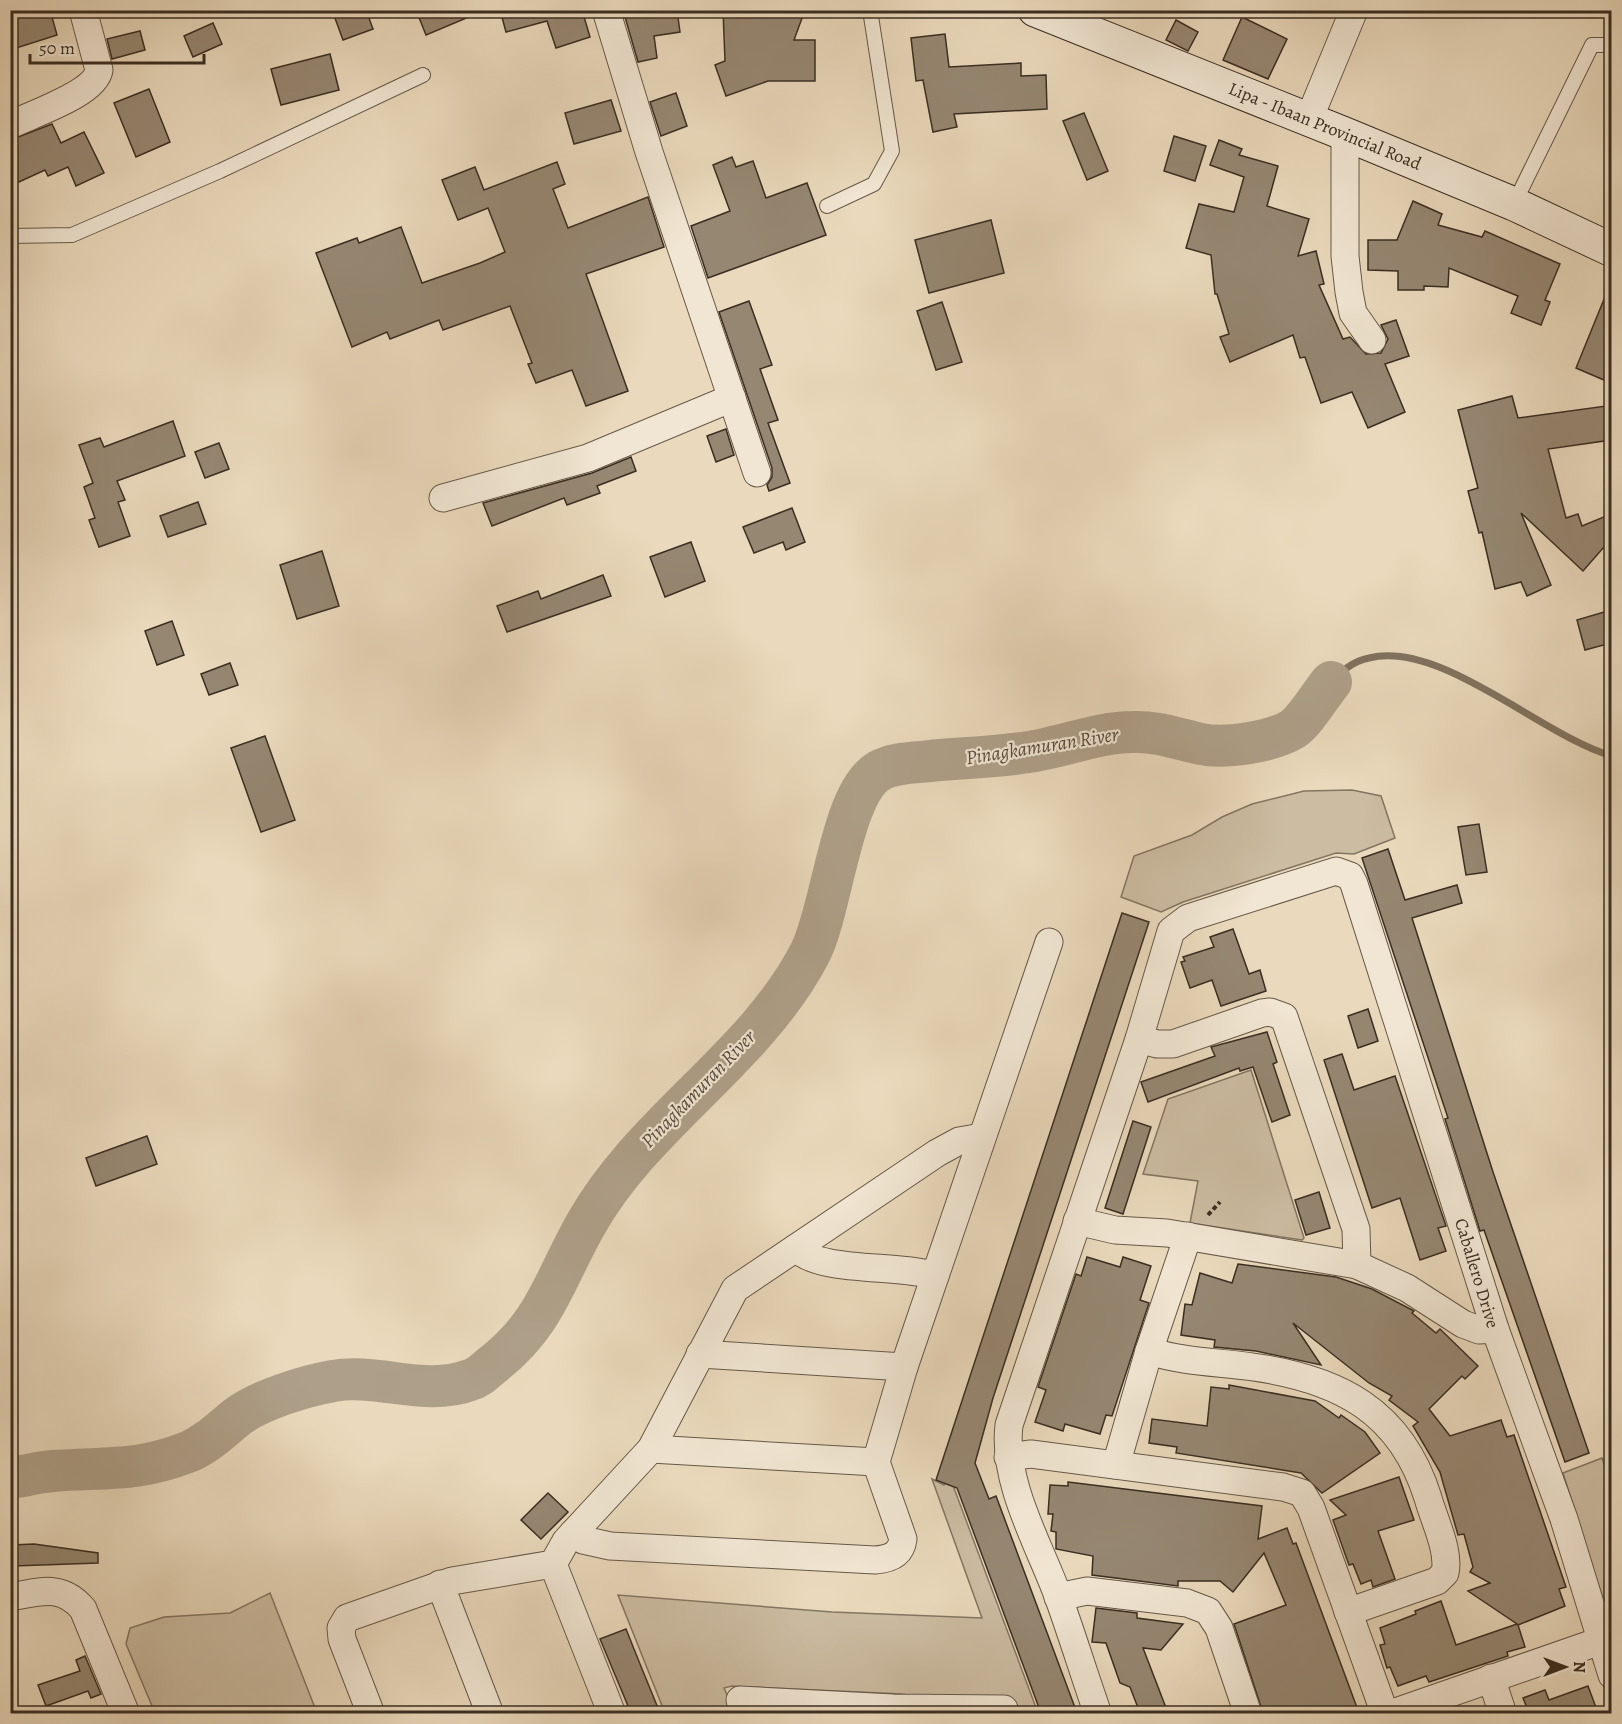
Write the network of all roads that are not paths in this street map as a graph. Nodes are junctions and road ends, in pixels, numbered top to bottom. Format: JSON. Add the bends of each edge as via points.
{"nodes":[{"id":1,"x":83,"y":10,"type":"edge"},
{"id":2,"x":606,"y":10,"type":"edge"},
{"id":3,"x":870,"y":10,"type":"edge"},
{"id":4,"x":1035,"y":10,"type":"edge"},
{"id":5,"x":1354,"y":10,"type":"edge"},
{"id":6,"x":1611,"y":45,"type":"edge"},
{"id":7,"x":423,"y":75,"type":"dead end"},
{"id":8,"x":1309,"y":119,"type":"junction"},
{"id":9,"x":10,"y":125,"type":"edge"},
{"id":10,"x":1345,"y":134,"type":"junction"},
{"id":11,"x":1514,"y":204,"type":"junction"},
{"id":12,"x":827,"y":206,"type":"dead end"},
{"id":13,"x":10,"y":236,"type":"edge"},
{"id":14,"x":1611,"y":250,"type":"edge"},
{"id":15,"x":1372,"y":340,"type":"dead end"},
{"id":16,"x":732,"y":398,"type":"junction"},
{"id":17,"x":757,"y":473,"type":"dead end"},
{"id":18,"x":443,"y":498,"type":"dead end"},
{"id":19,"x":1049,"y":942,"type":"dead end"},
{"id":20,"x":1139,"y":1039,"type":"junction"},
{"id":21,"x":982,"y":1137,"type":"junction"},
{"id":22,"x":1077,"y":1221,"type":"junction"},
{"id":23,"x":1188,"y":1236,"type":"junction"},
{"id":24,"x":796,"y":1248,"type":"junction"},
{"id":25,"x":1357,"y":1265,"type":"junction"},
{"id":26,"x":935,"y":1276,"type":"junction"},
{"id":27,"x":1495,"y":1329,"type":"junction"},
{"id":28,"x":1149,"y":1351,"type":"junction"},
{"id":29,"x":700,"y":1354,"type":"junction"},
{"id":30,"x":904,"y":1367,"type":"junction"},
{"id":31,"x":651,"y":1449,"type":"junction"},
{"id":32,"x":1008,"y":1457,"type":"junction"},
{"id":33,"x":876,"y":1462,"type":"junction"},
{"id":34,"x":1116,"y":1465,"type":"junction"},
{"id":35,"x":573,"y":1533,"type":"junction"},
{"id":36,"x":553,"y":1564,"type":"junction"},
{"id":37,"x":440,"y":1584,"type":"junction"},
{"id":38,"x":10,"y":1597,"type":"edge"},
{"id":39,"x":1058,"y":1597,"type":"junction"},
{"id":40,"x":1348,"y":1612,"type":"junction"},
{"id":41,"x":1600,"y":1641,"type":"junction"},
{"id":42,"x":1611,"y":1675,"type":"edge"},
{"id":43,"x":1491,"y":1678,"type":"junction"},
{"id":44,"x":740,"y":1700,"type":"dead end"},
{"id":45,"x":1004,"y":1709,"type":"dead end"},
{"id":46,"x":894,"y":1711,"type":"edge"},
{"id":47,"x":126,"y":1713,"type":"edge"},
{"id":48,"x":372,"y":1713,"type":"edge"},
{"id":49,"x":490,"y":1713,"type":"edge"},
{"id":50,"x":612,"y":1713,"type":"edge"},
{"id":51,"x":1098,"y":1713,"type":"edge"},
{"id":52,"x":1248,"y":1713,"type":"edge"},
{"id":53,"x":1385,"y":1713,"type":"edge"},
{"id":54,"x":1390,"y":1713,"type":"edge"},
{"id":55,"x":1503,"y":1713,"type":"edge"}],
"edges":[{"from":1,"to":9,"type":"street","via":[[98,78],[88,88]]},
{"from":2,"to":16,"type":"street"},
{"from":3,"to":12,"type":"lane","via":[[892,151],[874,184]]},
{"from":4,"to":8,"type":"main road","name":"Lipa - Ibaan Provincial Road"},
{"from":5,"to":8,"type":"street"},
{"from":6,"to":11,"type":"lane","via":[[1592,45]]},
{"from":7,"to":13,"type":"lane","via":[[220,171],[72,235]]},
{"from":8,"to":10,"type":"main road","name":"Lipa - Ibaan Provincial Road"},
{"from":10,"to":11,"type":"main road","name":"Lipa - Ibaan Provincial Road"},
{"from":10,"to":15,"type":"street","via":[[1345,256],[1349,292],[1353,313]]},
{"from":11,"to":14,"type":"main road","name":"Lipa - Ibaan Provincial Road"},
{"from":16,"to":17,"type":"street"},
{"from":16,"to":18,"type":"street","via":[[588,458]]},
{"from":19,"to":21,"type":"street"},
{"from":20,"to":22,"type":"street"},
{"from":20,"to":25,"type":"street","via":[[1173,1044],[1262,1013],[1284,1017],[1356,1229]]},
{"from":20,"to":27,"type":"street","name":"Caballero Drive","via":[[1176,925],[1327,872],[1343,872],[1354,884]]},
{"from":21,"to":24,"type":"street","via":[[968,1138],[944,1149]]},
{"from":21,"to":26,"type":"street"},
{"from":22,"to":23,"type":"street","via":[[1115,1230]]},
{"from":22,"to":32,"type":"street","via":[[1010,1425]]},
{"from":23,"to":25,"type":"street"},
{"from":23,"to":28,"type":"street"},
{"from":24,"to":26,"type":"street","via":[[824,1262]]},
{"from":24,"to":29,"type":"street","via":[[735,1289]]},
{"from":25,"to":27,"type":"street","via":[[1407,1288],[1463,1324],[1479,1330]]},
{"from":26,"to":30,"type":"street"},
{"from":27,"to":41,"type":"street","name":"Caballero Drive","via":[[1564,1519]]},
{"from":28,"to":34,"type":"street"},
{"from":28,"to":40,"type":"street","via":[[1172,1358],[1293,1374],[1320,1382],[1370,1409],[1400,1438],[1425,1490],[1445,1554],[1445,1573],[1437,1581]]},
{"from":29,"to":30,"type":"street"},
{"from":29,"to":31,"type":"street"},
{"from":30,"to":33,"type":"street"},
{"from":31,"to":33,"type":"street"},
{"from":31,"to":35,"type":"street"},
{"from":32,"to":34,"type":"street","via":[[1031,1455]]},
{"from":32,"to":39,"type":"street"},
{"from":33,"to":35,"type":"street","via":[[903,1539],[897,1553],[883,1560],[610,1546],[583,1540]]},
{"from":34,"to":40,"type":"street","via":[[1283,1486],[1302,1493]]},
{"from":35,"to":36,"type":"street"},
{"from":36,"to":37,"type":"street"},
{"from":36,"to":50,"type":"street"},
{"from":37,"to":48,"type":"street","via":[[360,1612],[343,1622],[342,1639]]},
{"from":37,"to":49,"type":"street"},
{"from":38,"to":47,"type":"street","via":[[48,1591],[73,1598],[82,1609]]},
{"from":39,"to":51,"type":"street"},
{"from":39,"to":52,"type":"street","via":[[1087,1591],[1187,1603],[1208,1611],[1219,1628]]},
{"from":40,"to":53,"type":"street"},
{"from":41,"to":42,"type":"street","name":"Caballero Drive"},
{"from":41,"to":43,"type":"street"},
{"from":43,"to":54,"type":"street"},
{"from":43,"to":55,"type":"street"},
{"from":44,"to":46,"type":"street"},
{"from":45,"to":46,"type":"street"}]}
